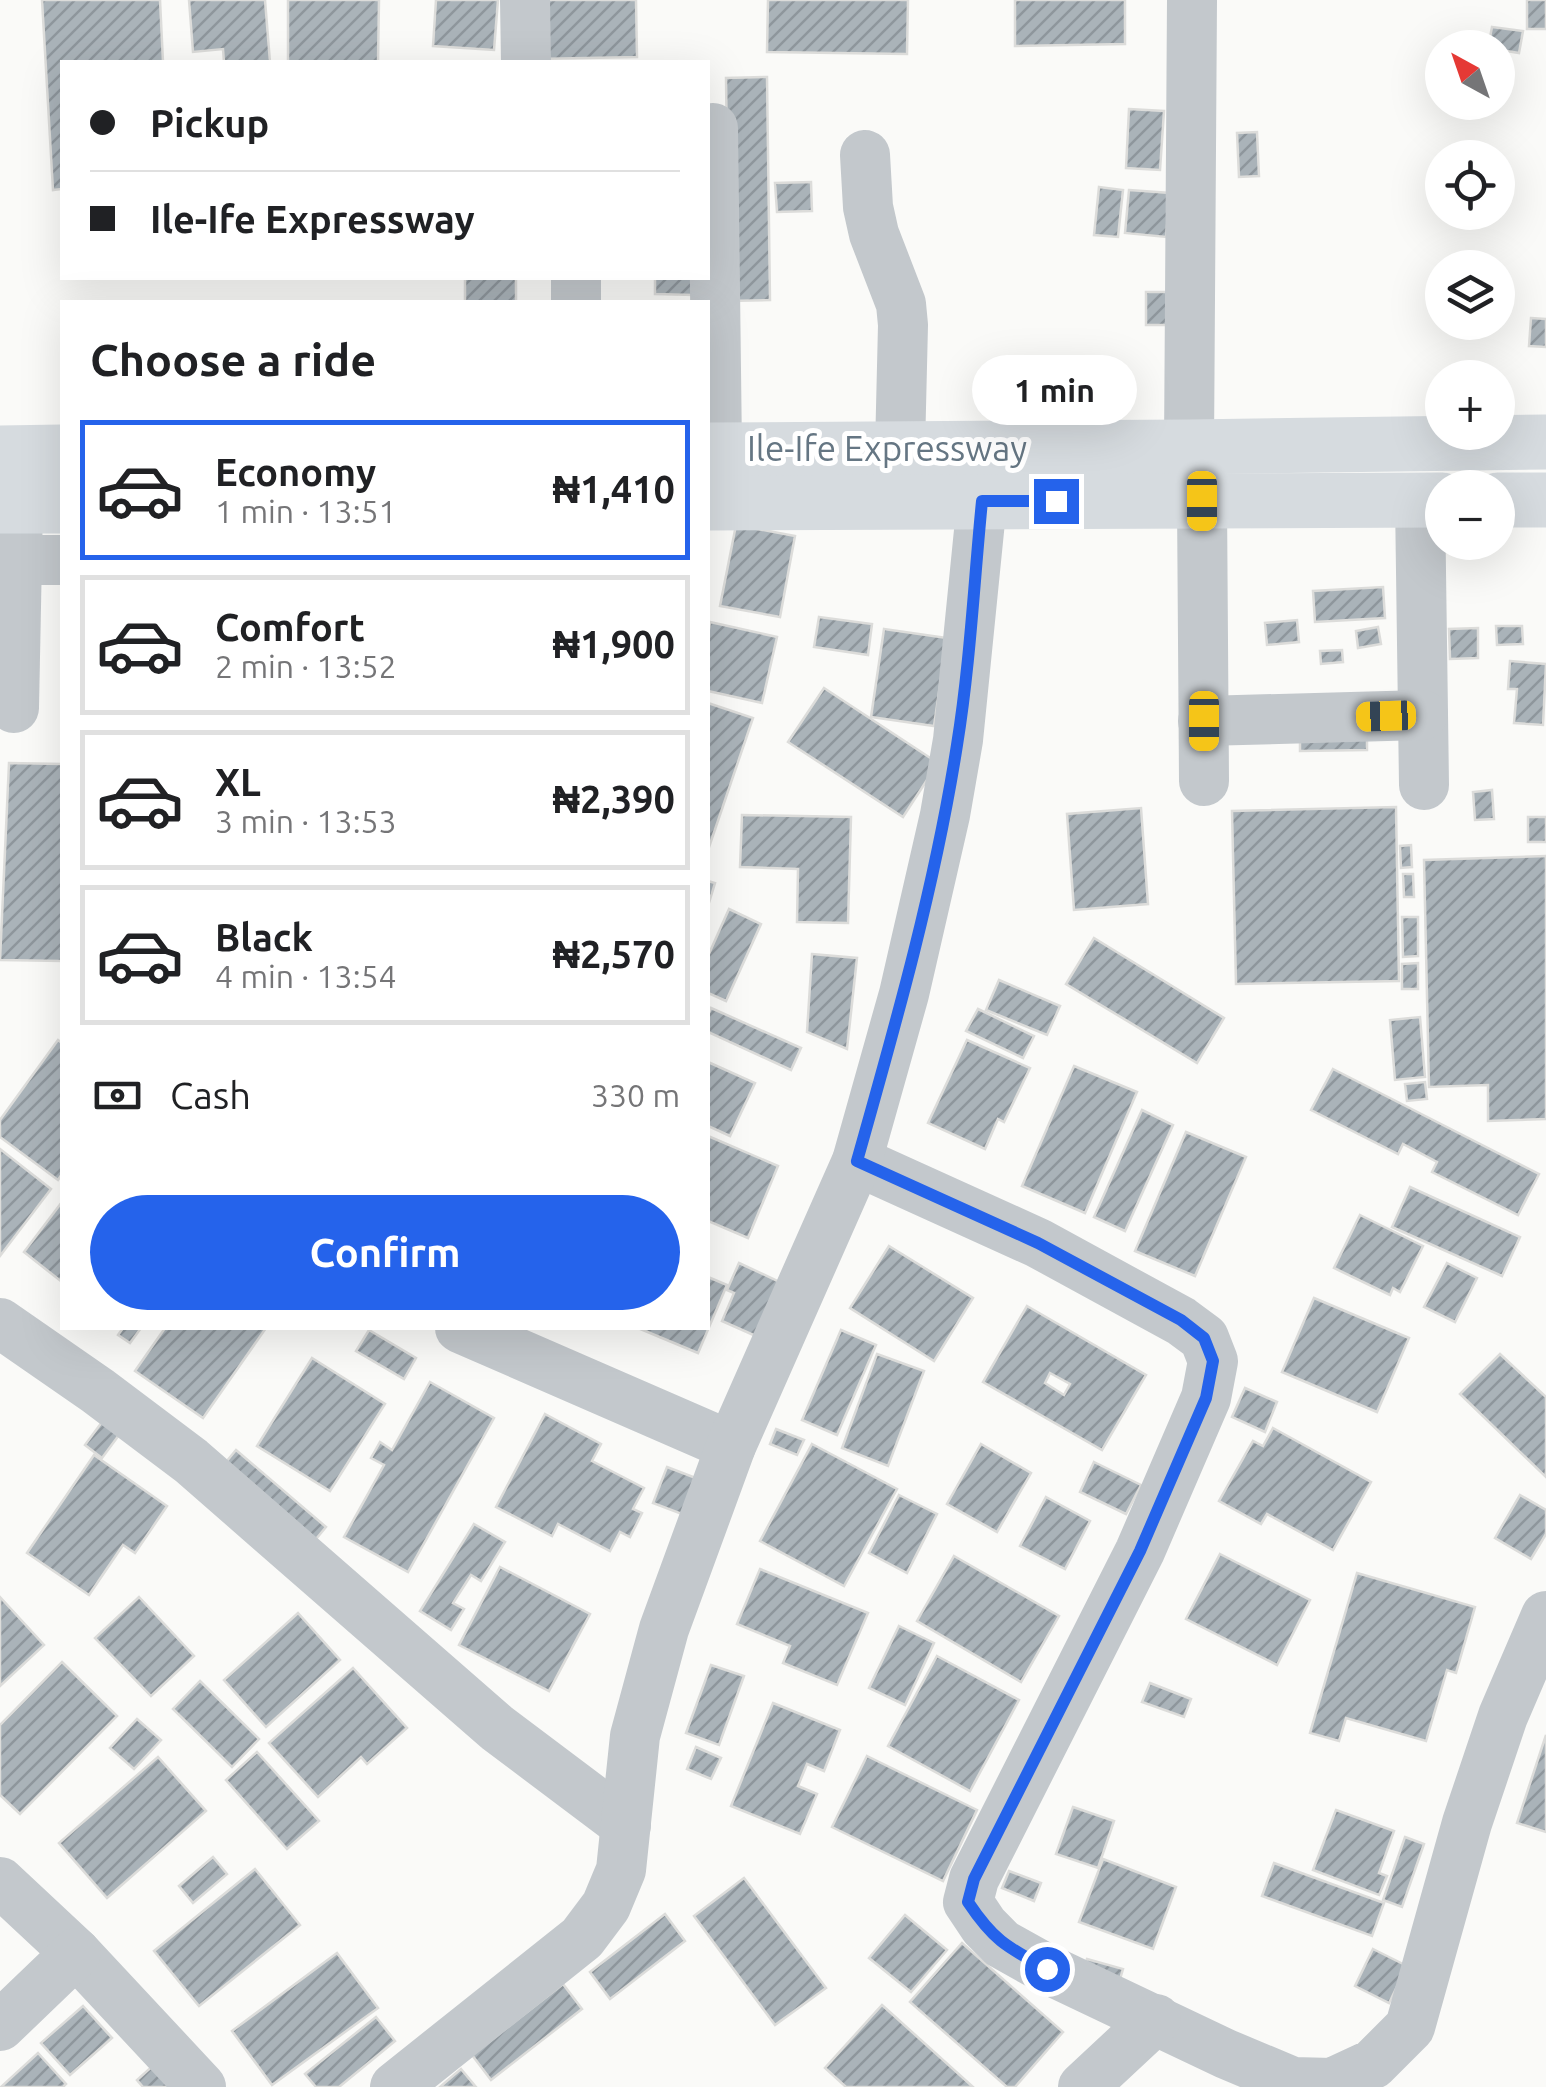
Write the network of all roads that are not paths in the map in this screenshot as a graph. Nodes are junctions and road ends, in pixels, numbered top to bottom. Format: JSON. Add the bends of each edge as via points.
{"nodes":[{"id":1,"x":526,"y":0,"type":"edge"},
{"id":2,"x":1192,"y":0,"type":"edge"},
{"id":3,"x":526,"y":60,"type":"edge"},
{"id":4,"x":713,"y":128,"type":"dead end"},
{"id":5,"x":865,"y":154,"type":"dead end"},
{"id":6,"x":1546,"y":442,"type":"edge"},
{"id":7,"x":1190,"y":448,"type":"junction"},
{"id":8,"x":900,"y":449,"type":"junction"},
{"id":9,"x":712,"y":450,"type":"edge"},
{"id":10,"x":60,"y":452,"type":"edge"},
{"id":11,"x":0,"y":453,"type":"edge"},
{"id":12,"x":1425,"y":500,"type":"edge"},
{"id":13,"x":1515,"y":500,"type":"edge"},
{"id":14,"x":1546,"y":500,"type":"edge"},
{"id":15,"x":982,"y":501,"type":"junction"},
{"id":16,"x":1202,"y":501,"type":"junction"},
{"id":17,"x":27,"y":506,"type":"edge"},
{"id":18,"x":723,"y":511,"type":"edge"},
{"id":19,"x":26,"y":560,"type":"edge"},
{"id":20,"x":1428,"y":560,"type":"edge"},
{"id":21,"x":14,"y":708,"type":"dead end"},
{"id":22,"x":1422,"y":715,"type":"junction"},
{"id":23,"x":1204,"y":721,"type":"junction"},
{"id":24,"x":1204,"y":781,"type":"dead end"},
{"id":25,"x":1424,"y":785,"type":"dead end"},
{"id":26,"x":857,"y":1161,"type":"junction"},
{"id":27,"x":0,"y":1323,"type":"edge"},
{"id":28,"x":465,"y":1330,"type":"edge"},
{"id":29,"x":731,"y":1446,"type":"junction"},
{"id":30,"x":1546,"y":1616,"type":"edge"},
{"id":31,"x":626,"y":1825,"type":"junction"},
{"id":32,"x":0,"y":1882,"type":"edge"},
{"id":33,"x":76,"y":1953,"type":"junction"},
{"id":34,"x":1156,"y":2019,"type":"junction"},
{"id":35,"x":0,"y":2026,"type":"edge"},
{"id":36,"x":201,"y":2087,"type":"edge"},
{"id":37,"x":395,"y":2087,"type":"edge"},
{"id":38,"x":1082,"y":2087,"type":"edge"}],
"edges":[{"from":1,"to":3,"type":"street"},
{"from":2,"to":7,"type":"street"},
{"from":4,"to":9,"type":"street"},
{"from":5,"to":8,"type":"street","via":[[874,234],[902,314]]},
{"from":6,"to":7,"type":"highway","name":"Ile-Ife Expressway"},
{"from":7,"to":8,"type":"highway","name":"Ile-Ife Expressway"},
{"from":8,"to":9,"type":"highway","name":"Ile-Ife Expressway"},
{"from":10,"to":11,"type":"highway"},
{"from":12,"to":16,"type":"highway","name":"Ile-Ife Expressway"},
{"from":13,"to":14,"type":"highway"},
{"from":15,"to":16,"type":"highway","name":"Ile-Ife Expressway"},
{"from":15,"to":18,"type":"highway","name":"Ile-Ife Expressway"},
{"from":15,"to":26,"type":"street","via":[[945,815]]},
{"from":16,"to":23,"type":"street"},
{"from":17,"to":19,"type":"street"},
{"from":19,"to":21,"type":"street"},
{"from":20,"to":22,"type":"street"},
{"from":22,"to":23,"type":"street"},
{"from":22,"to":25,"type":"street"},
{"from":23,"to":24,"type":"street"},
{"from":26,"to":29,"type":"street"},
{"from":26,"to":34,"type":"street","via":[[1038,1243],[1181,1320],[1204,1338],[1213,1361],[1206,1398],[1140,1551],[968,1902],[1002,1944]]},
{"from":27,"to":31,"type":"street","via":[[190,1461],[497,1728]]},
{"from":28,"to":29,"type":"street"},
{"from":29,"to":31,"type":"street","via":[[644,1697]]},
{"from":30,"to":34,"type":"street","via":[[1502,1716],[1410,2027],[1374,2064],[1332,2083],[1293,2082]]},
{"from":31,"to":37,"type":"street","via":[[621,1870],[582,1938]]},
{"from":32,"to":33,"type":"street"},
{"from":33,"to":35,"type":"street"},
{"from":33,"to":36,"type":"street"},
{"from":34,"to":38,"type":"street"}]}
